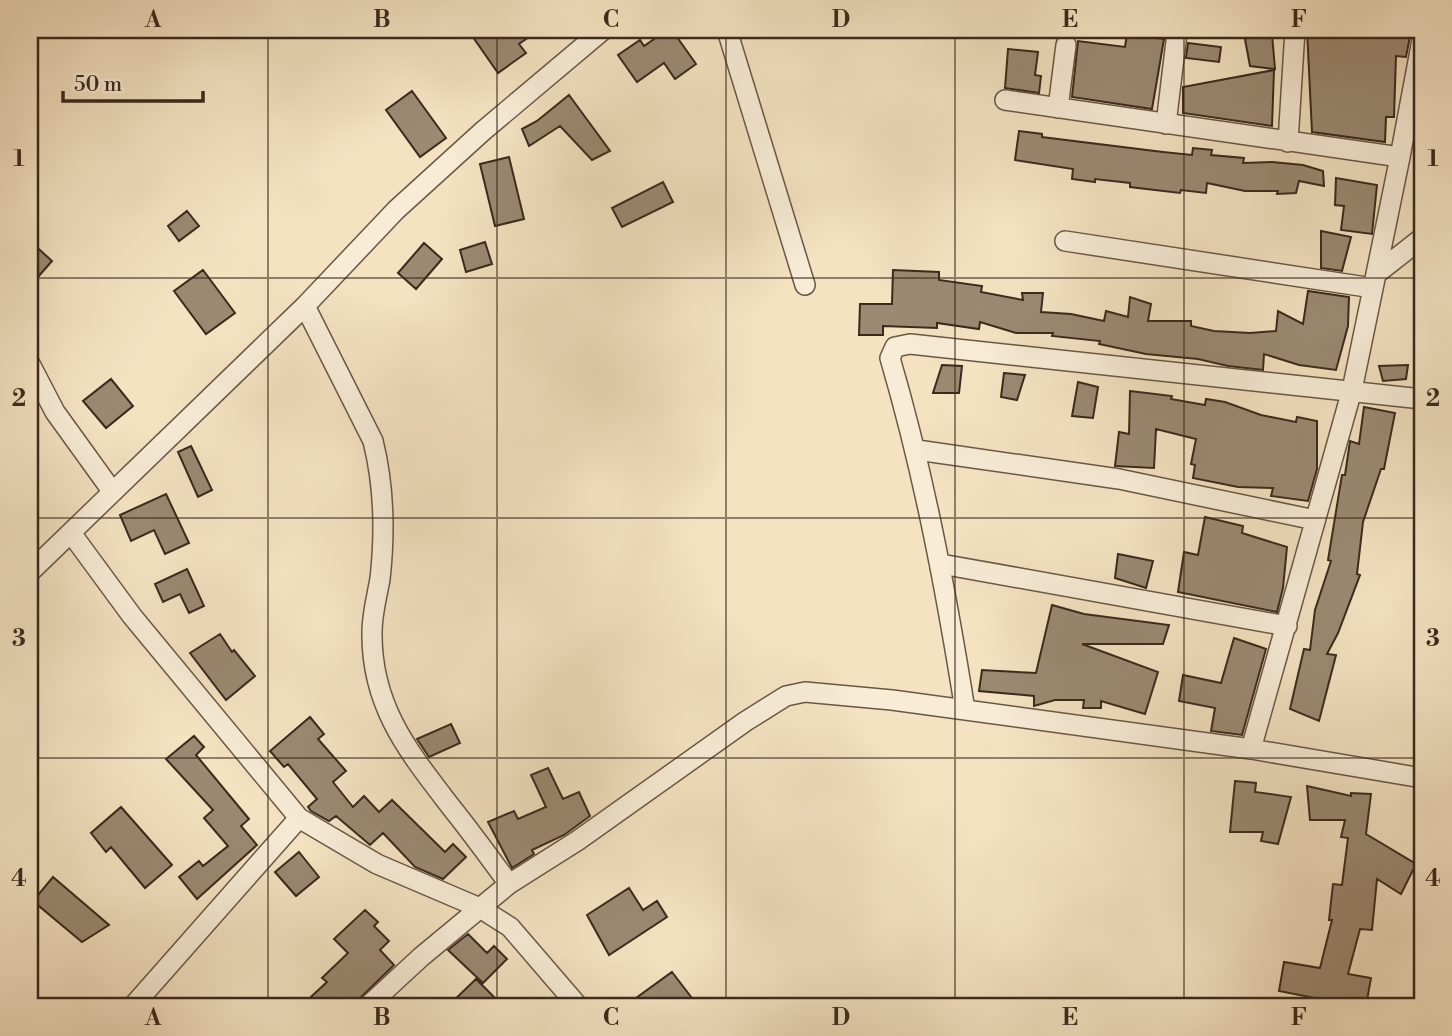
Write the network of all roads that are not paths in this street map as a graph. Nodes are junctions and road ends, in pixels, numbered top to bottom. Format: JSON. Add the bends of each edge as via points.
{"nodes":[{"id":1,"x":603,"y":30,"type":"edge"},
{"id":2,"x":727,"y":30,"type":"edge"},
{"id":3,"x":1295,"y":30,"type":"edge"},
{"id":4,"x":1177,"y":33,"type":"dead end"},
{"id":5,"x":1422,"y":40,"type":"edge"},
{"id":6,"x":1066,"y":45,"type":"dead end"},
{"id":7,"x":1005,"y":100,"type":"dead end"},
{"id":8,"x":1058,"y":108,"type":"junction"},
{"id":9,"x":1166,"y":124,"type":"junction"},
{"id":10,"x":1288,"y":142,"type":"junction"},
{"id":11,"x":1400,"y":157,"type":"junction"},
{"id":12,"x":1422,"y":238,"type":"edge"},
{"id":13,"x":1065,"y":241,"type":"dead end"},
{"id":14,"x":1374,"y":281,"type":"junction"},
{"id":15,"x":805,"y":285,"type":"dead end"},
{"id":16,"x":305,"y":306,"type":"junction"},
{"id":17,"x":30,"y":363,"type":"edge"},
{"id":18,"x":1352,"y":390,"type":"junction"},
{"id":19,"x":1422,"y":399,"type":"edge"},
{"id":20,"x":917,"y":450,"type":"junction"},
{"id":21,"x":112,"y":491,"type":"junction"},
{"id":22,"x":1315,"y":520,"type":"junction"},
{"id":23,"x":71,"y":533,"type":"junction"},
{"id":24,"x":941,"y":564,"type":"junction"},
{"id":25,"x":30,"y":572,"type":"edge"},
{"id":26,"x":1287,"y":626,"type":"junction"},
{"id":27,"x":965,"y":710,"type":"junction"},
{"id":28,"x":1251,"y":749,"type":"junction"},
{"id":29,"x":1422,"y":778,"type":"edge"},
{"id":30,"x":299,"y":818,"type":"junction"},
{"id":31,"x":509,"y":884,"type":"junction"},
{"id":32,"x":480,"y":908,"type":"junction"},
{"id":33,"x":133,"y":1006,"type":"edge"},
{"id":34,"x":368,"y":1006,"type":"edge"},
{"id":35,"x":578,"y":1006,"type":"edge"}],
"edges":[{"from":1,"to":16,"type":"street","via":[[396,210]]},
{"from":2,"to":15,"type":"street"},
{"from":3,"to":10,"type":"street"},
{"from":4,"to":9,"type":"street"},
{"from":5,"to":11,"type":"street"},
{"from":6,"to":8,"type":"street"},
{"from":7,"to":8,"type":"street"},
{"from":8,"to":9,"type":"street"},
{"from":9,"to":10,"type":"street"},
{"from":10,"to":11,"type":"street"},
{"from":11,"to":14,"type":"street"},
{"from":12,"to":14,"type":"street"},
{"from":13,"to":14,"type":"street"},
{"from":14,"to":18,"type":"street"},
{"from":16,"to":21,"type":"street"},
{"from":16,"to":31,"type":"street","via":[[373,441],[378,460],[382,553],[372,652],[384,705],[418,766]]},
{"from":17,"to":21,"type":"street","via":[[55,412]]},
{"from":18,"to":19,"type":"street"},
{"from":18,"to":20,"type":"street","via":[[910,344],[895,347],[890,358]]},
{"from":18,"to":22,"type":"street"},
{"from":20,"to":22,"type":"street","via":[[1119,479]]},
{"from":20,"to":24,"type":"street"},
{"from":21,"to":23,"type":"street"},
{"from":22,"to":26,"type":"street"},
{"from":23,"to":25,"type":"street"},
{"from":23,"to":30,"type":"street","via":[[132,616]]},
{"from":24,"to":26,"type":"street"},
{"from":24,"to":27,"type":"street"},
{"from":26,"to":28,"type":"street"},
{"from":27,"to":28,"type":"street"},
{"from":27,"to":31,"type":"street","via":[[826,693],[786,696]]},
{"from":28,"to":29,"type":"street"},
{"from":30,"to":32,"type":"street","via":[[377,864]]},
{"from":30,"to":33,"type":"street"},
{"from":31,"to":32,"type":"street"},
{"from":32,"to":34,"type":"street"},
{"from":32,"to":35,"type":"street","via":[[510,927]]}]}
